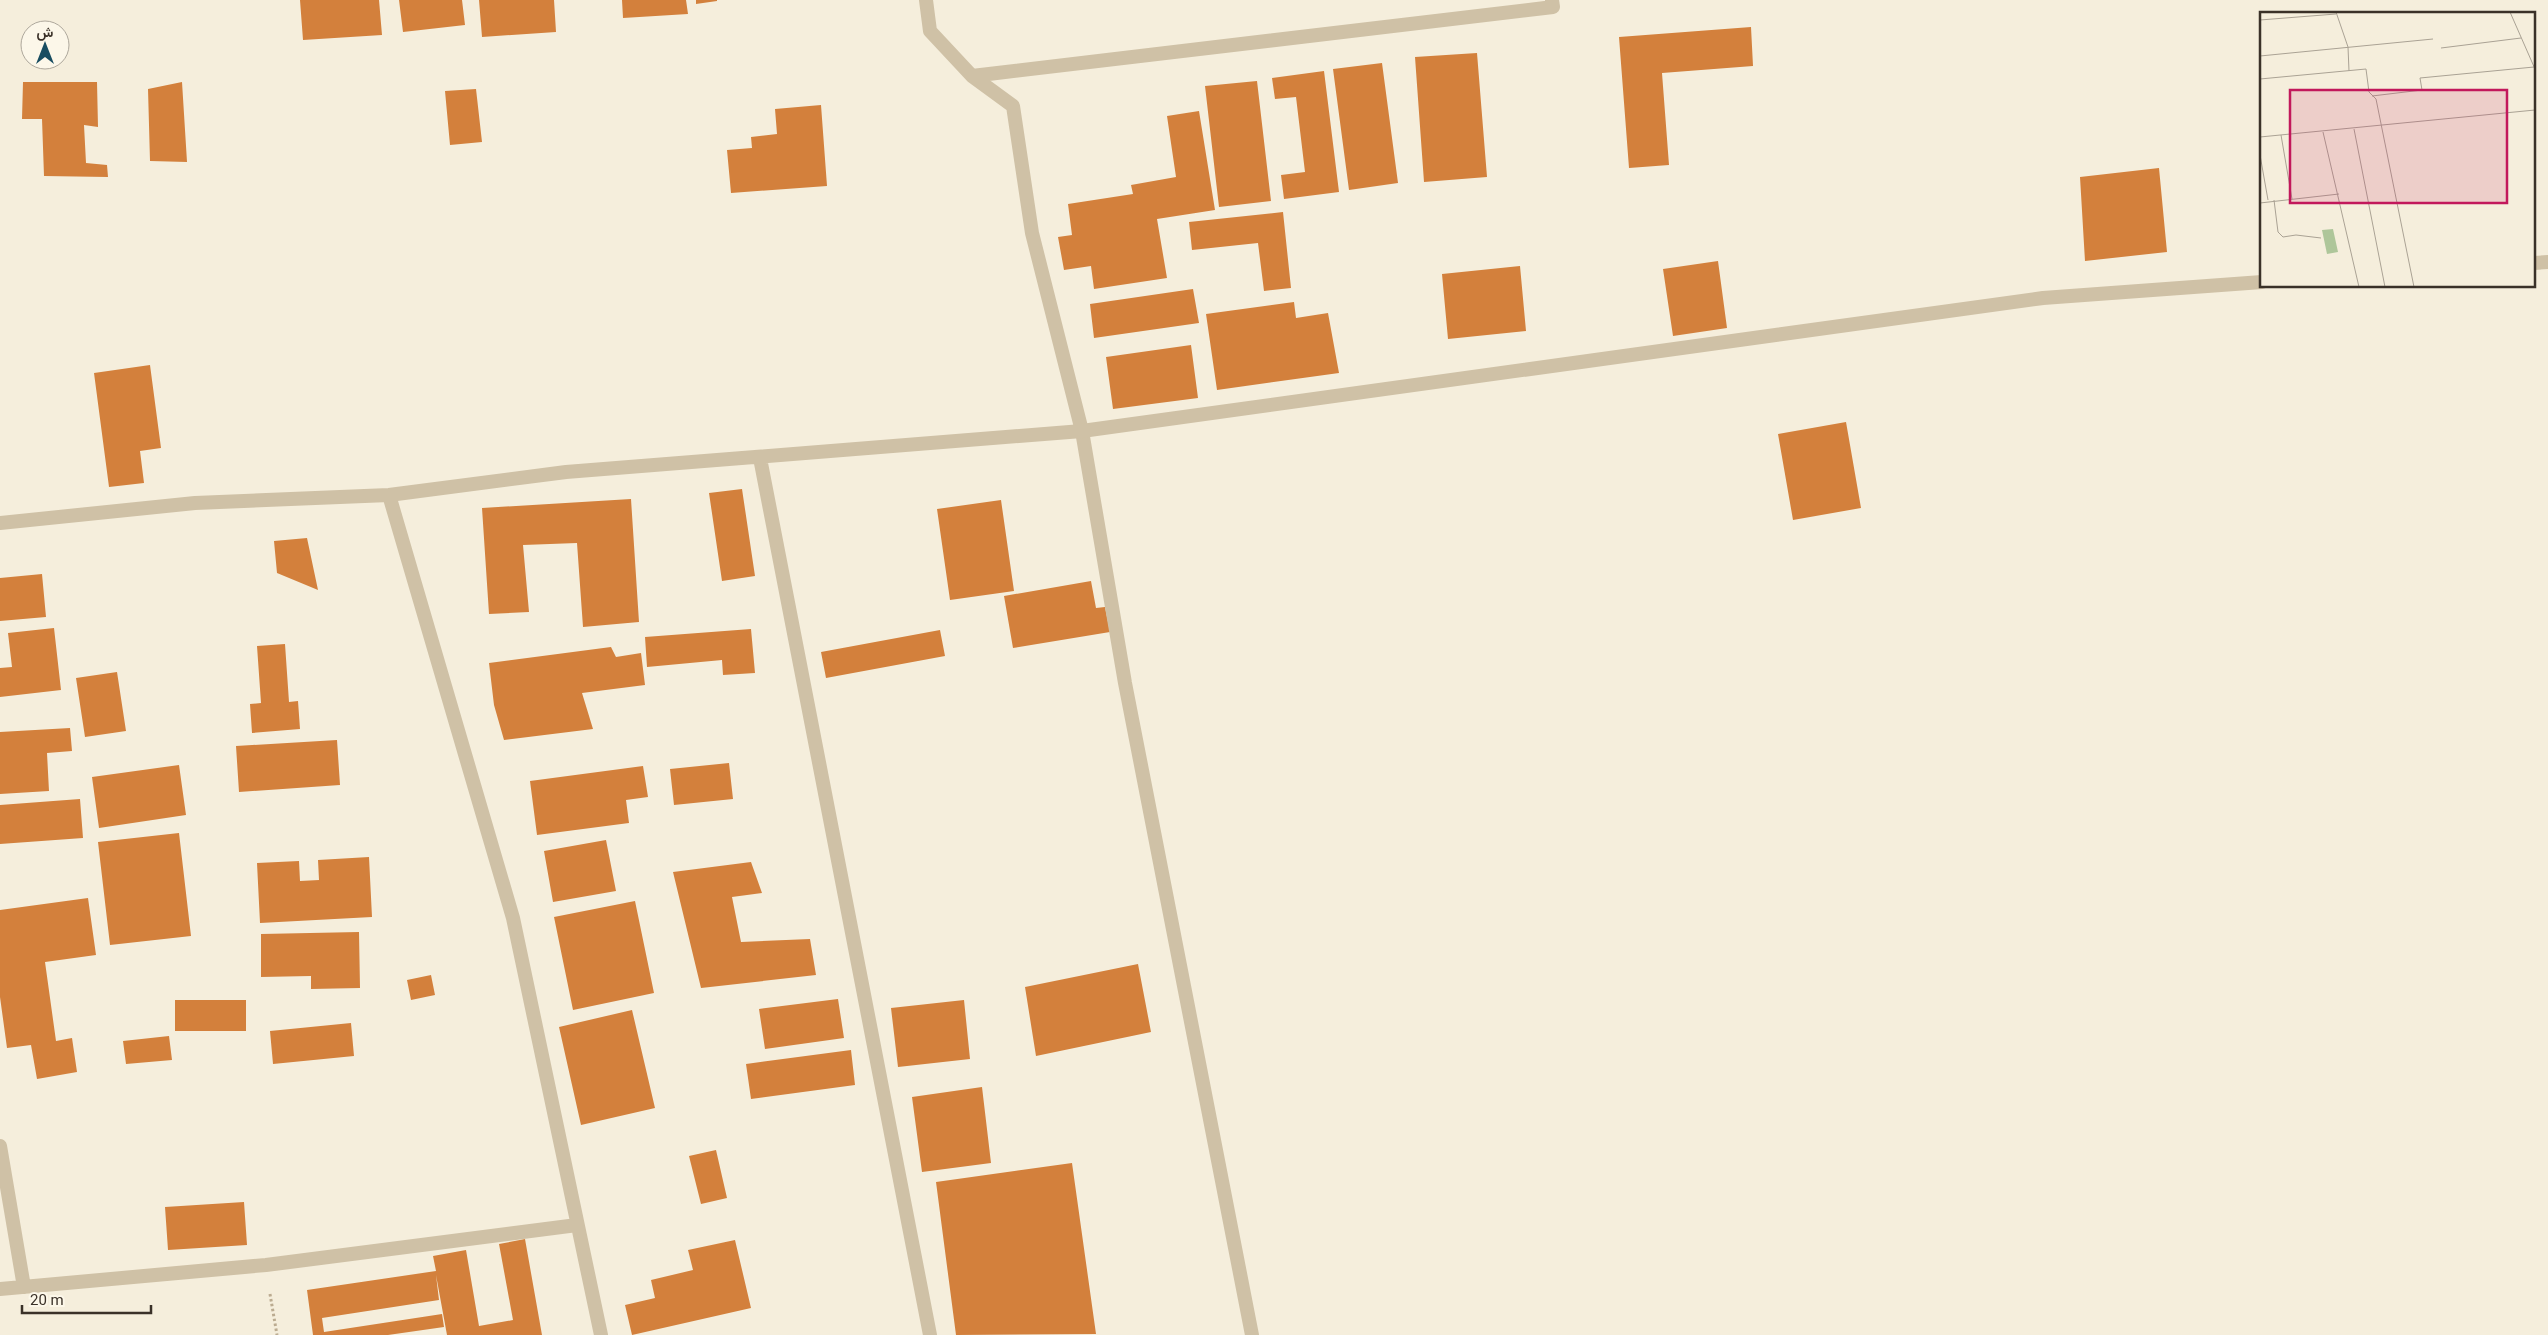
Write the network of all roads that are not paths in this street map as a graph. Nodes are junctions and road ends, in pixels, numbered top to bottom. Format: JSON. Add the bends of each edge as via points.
{"nodes":[{"id":1,"x":926,"y":0,"type":"edge"},
{"id":2,"x":1552,"y":0,"type":"edge"},
{"id":3,"x":972,"y":76,"type":"junction"},
{"id":4,"x":2260,"y":282,"type":"edge"},
{"id":5,"x":1082,"y":432,"type":"junction"},
{"id":6,"x":760,"y":458,"type":"junction"},
{"id":7,"x":389,"y":495,"type":"junction"},
{"id":8,"x":0,"y":523,"type":"edge"},
{"id":9,"x":0,"y":1146,"type":"edge"},
{"id":10,"x":577,"y":1225,"type":"junction"},
{"id":11,"x":0,"y":1288,"type":"edge"},
{"id":12,"x":24,"y":1288,"type":"junction"},
{"id":13,"x":601,"y":1335,"type":"edge"},
{"id":14,"x":930,"y":1335,"type":"edge"},
{"id":15,"x":1252,"y":1335,"type":"edge"}],
"edges":[{"from":1,"to":3,"type":"street","via":[[930,31]]},
{"from":2,"to":3,"type":"street","via":[[1553,7]]},
{"from":3,"to":5,"type":"street","via":[[1013,106],[1032,233]]},
{"from":4,"to":5,"type":"street","via":[[2043,298]]},
{"from":5,"to":6,"type":"street"},
{"from":5,"to":15,"type":"street","via":[[1125,683]]},
{"from":6,"to":7,"type":"street","via":[[566,472]]},
{"from":6,"to":14,"type":"street"},
{"from":7,"to":8,"type":"street","via":[[195,503]]},
{"from":7,"to":10,"type":"street","via":[[513,918]]},
{"from":9,"to":12,"type":"street"},
{"from":10,"to":12,"type":"street","via":[[266,1265]]},
{"from":10,"to":13,"type":"street"},
{"from":11,"to":12,"type":"street"}]}
